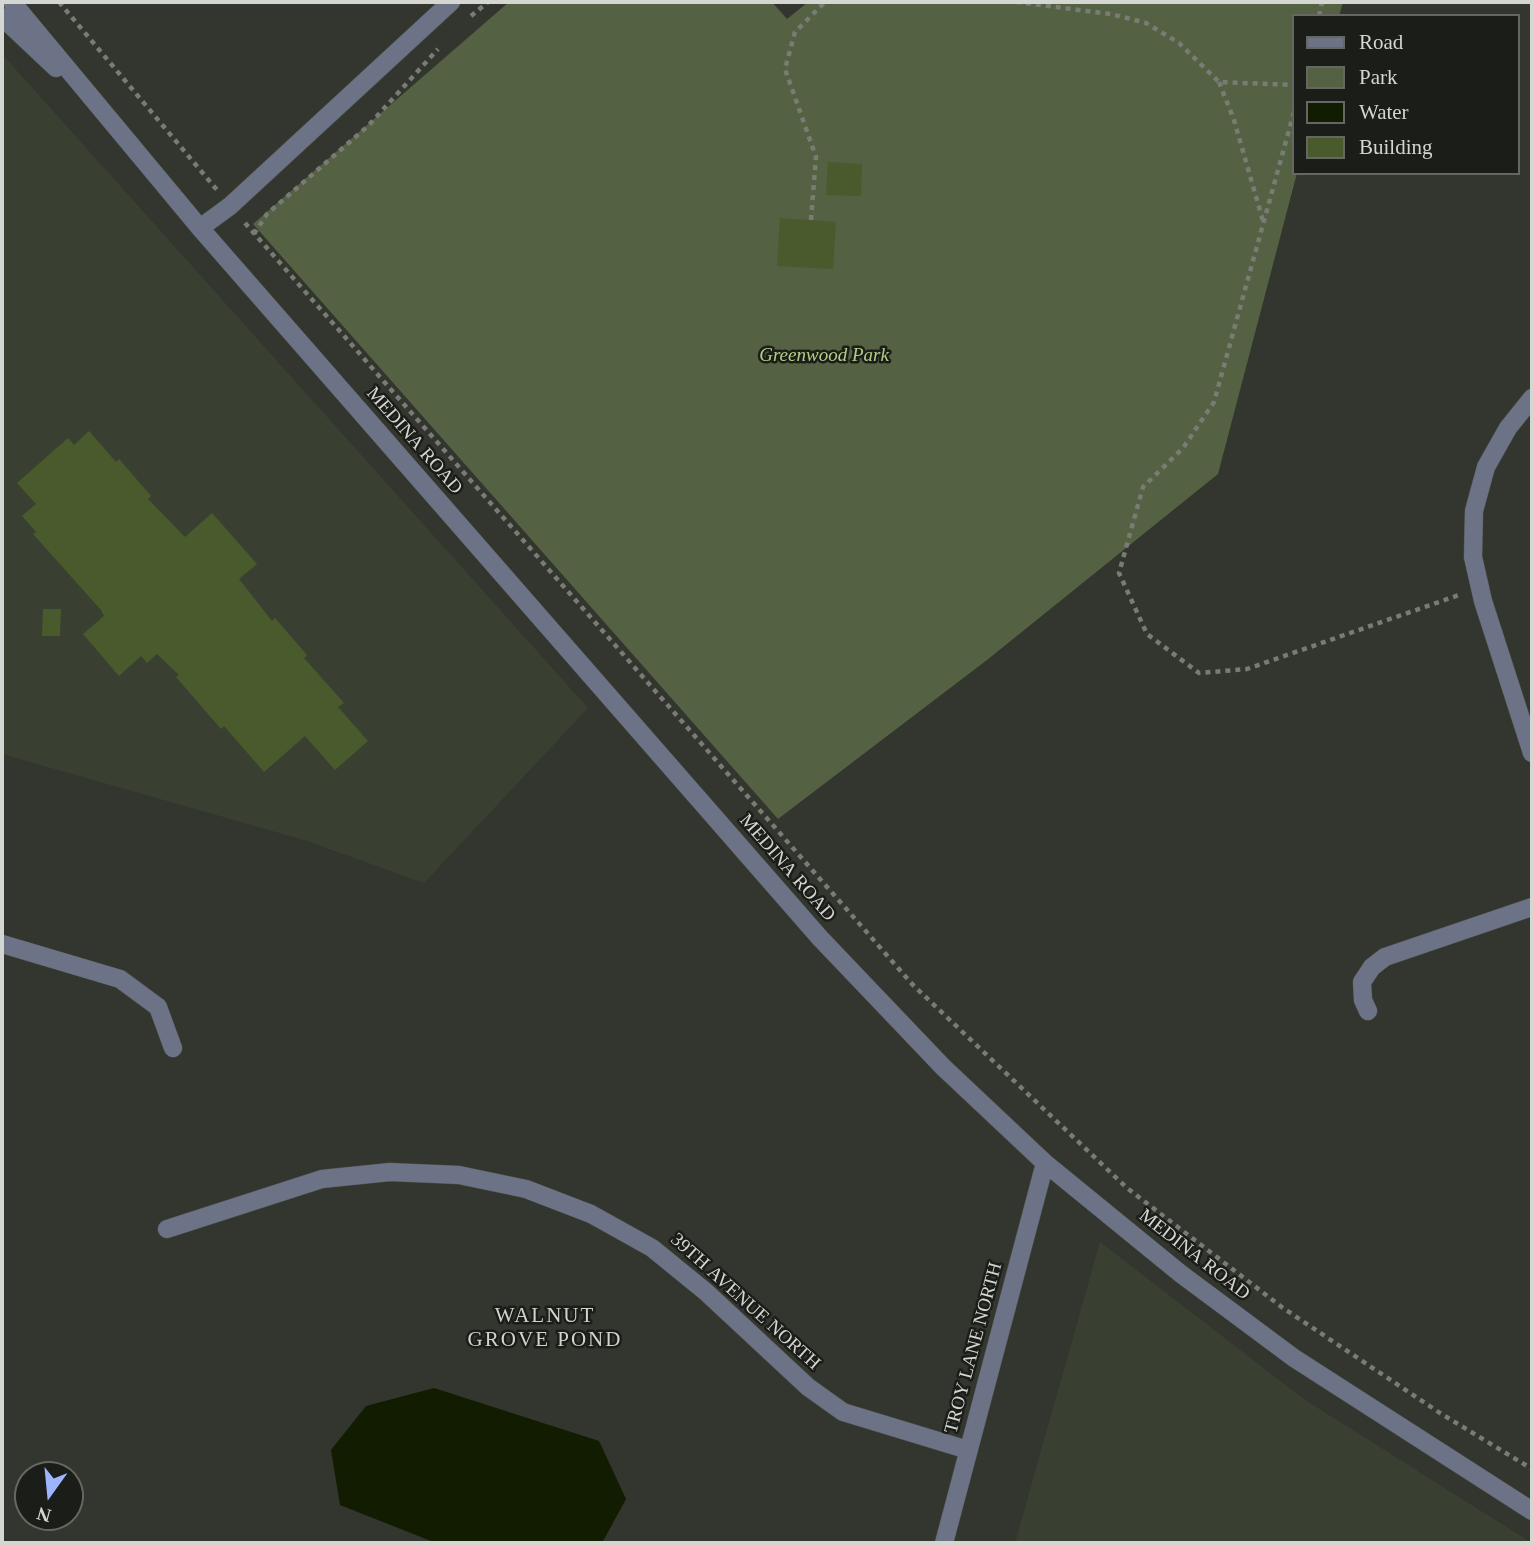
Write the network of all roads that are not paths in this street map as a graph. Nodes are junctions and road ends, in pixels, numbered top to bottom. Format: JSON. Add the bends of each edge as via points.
{"nodes":[{"id":1,"x":12,"y":2,"type":"edge"},
{"id":2,"x":451,"y":2,"type":"edge"},
{"id":3,"x":2,"y":16,"type":"edge"},
{"id":4,"x":122,"y":131,"type":"junction"},
{"id":5,"x":200,"y":228,"type":"junction"},
{"id":6,"x":1532,"y":398,"type":"edge"},
{"id":7,"x":1532,"y":753,"type":"edge"},
{"id":8,"x":1532,"y":907,"type":"edge"},
{"id":9,"x":2,"y":944,"type":"edge"},
{"id":10,"x":1368,"y":1011,"type":"dead end"},
{"id":11,"x":173,"y":1048,"type":"dead end"},
{"id":12,"x":1045,"y":1163,"type":"junction"},
{"id":13,"x":167,"y":1229,"type":"dead end"},
{"id":14,"x":968,"y":1450,"type":"junction"},
{"id":15,"x":1532,"y":1511,"type":"edge"},
{"id":16,"x":944,"y":1543,"type":"edge"}],
"edges":[{"from":1,"to":4,"type":"street","name":"MEDINA ROAD"},
{"from":2,"to":5,"type":"street","via":[[230,206]]},
{"from":3,"to":4,"type":"street","name":"MEDINA ROAD"},
{"from":4,"to":5,"type":"street","name":"MEDINA ROAD"},
{"from":5,"to":12,"type":"street","name":"MEDINA ROAD","via":[[820,938],[943,1067]]},
{"from":6,"to":7,"type":"street","via":[[1486,467],[1474,511],[1473,557]]},
{"from":8,"to":10,"type":"street","via":[[1385,957],[1362,982]]},
{"from":9,"to":11,"type":"street","via":[[120,979],[158,1007]]},
{"from":12,"to":14,"type":"street","name":"TROY LANE NORTH"},
{"from":12,"to":15,"type":"street","name":"MEDINA ROAD","via":[[1181,1274],[1294,1358]]},
{"from":13,"to":14,"type":"street","name":"39TH AVENUE NORTH","via":[[322,1179],[390,1172],[458,1175],[526,1189],[592,1214],[652,1248],[808,1387],[843,1412]]},
{"from":14,"to":16,"type":"street","name":"TROY LANE NORTH"}]}
